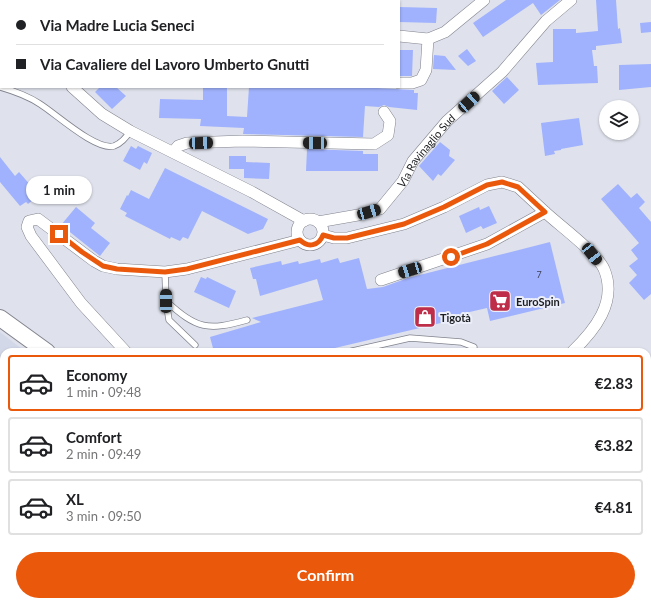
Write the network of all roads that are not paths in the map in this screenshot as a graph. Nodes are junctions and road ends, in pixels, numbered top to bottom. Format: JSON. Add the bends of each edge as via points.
{"nodes":[{"id":1,"x":484,"y":0,"type":"edge"},
{"id":2,"x":571,"y":0,"type":"edge"},
{"id":3,"x":400,"y":36,"type":"edge"},
{"id":4,"x":428,"y":39,"type":"junction"},
{"id":5,"x":400,"y":83,"type":"edge"},
{"id":6,"x":4,"y":88,"type":"edge"},
{"id":7,"x":73,"y":88,"type":"edge"},
{"id":8,"x":384,"y":112,"type":"dead end"},
{"id":9,"x":130,"y":132,"type":"junction"},
{"id":10,"x":173,"y":152,"type":"junction"},
{"id":11,"x":545,"y":212,"type":"junction"},
{"id":12,"x":304,"y":221,"type":"junction"},
{"id":13,"x":318,"y":222,"type":"junction"},
{"id":14,"x":323,"y":235,"type":"junction"},
{"id":15,"x":300,"y":240,"type":"junction"},
{"id":16,"x":165,"y":272,"type":"junction"},
{"id":17,"x":381,"y":280,"type":"dead end"},
{"id":18,"x":166,"y":301,"type":"junction"},
{"id":19,"x":0,"y":318,"type":"edge"},
{"id":20,"x":247,"y":320,"type":"dead end"},
{"id":21,"x":195,"y":345,"type":"dead end"},
{"id":22,"x":376,"y":346,"type":"junction"},
{"id":23,"x":41,"y":348,"type":"edge"},
{"id":24,"x":122,"y":348,"type":"edge"},
{"id":25,"x":367,"y":348,"type":"edge"},
{"id":26,"x":373,"y":348,"type":"edge"},
{"id":27,"x":474,"y":348,"type":"edge"},
{"id":28,"x":576,"y":348,"type":"edge"}],
"edges":[{"from":1,"to":4,"type":"street","via":[[445,32]]},
{"from":2,"to":13,"type":"street","name":"Via Ravinaglio Sud","via":[[546,21],[502,72],[447,121],[413,160],[403,181],[380,209]]},
{"from":3,"to":4,"type":"street"},
{"from":4,"to":5,"type":"street","via":[[426,70],[421,80],[412,84]]},
{"from":6,"to":9,"type":"lane","via":[[39,103],[100,145],[113,146],[124,141]]},
{"from":7,"to":9,"type":"street","via":[[102,114]]},
{"from":8,"to":10,"type":"street","via":[[390,120],[388,135],[374,144],[242,141],[187,143],[178,146]]},
{"from":9,"to":10,"type":"street"},
{"from":10,"to":12,"type":"street"},
{"from":11,"to":14,"type":"street","via":[[518,187],[502,182],[487,185],[404,224],[347,238]]},
{"from":11,"to":17,"type":"street","via":[[487,244]]},
{"from":11,"to":28,"type":"street","via":[[592,254],[604,269],[608,289],[605,311],[591,333]]},
{"from":12,"to":13,"type":"street"},
{"from":12,"to":15,"type":"street","via":[[297,231]]},
{"from":13,"to":14,"type":"street"},
{"from":14,"to":15,"type":"street","via":[[319,242],[311,245]]},
{"from":15,"to":16,"type":"street","via":[[187,269]]},
{"from":16,"to":18,"type":"lane"},
{"from":16,"to":24,"type":"street","via":[[103,266],[47,224],[38,219],[29,221],[27,227],[31,236],[81,303]]},
{"from":18,"to":20,"type":"lane","via":[[203,326],[221,327]]},
{"from":18,"to":21,"type":"lane","via":[[169,320]]},
{"from":19,"to":23,"type":"main road"},
{"from":22,"to":25,"type":"lane"},
{"from":22,"to":26,"type":"lane"},
{"from":22,"to":27,"type":"lane","via":[[410,338],[461,342]]}]}
